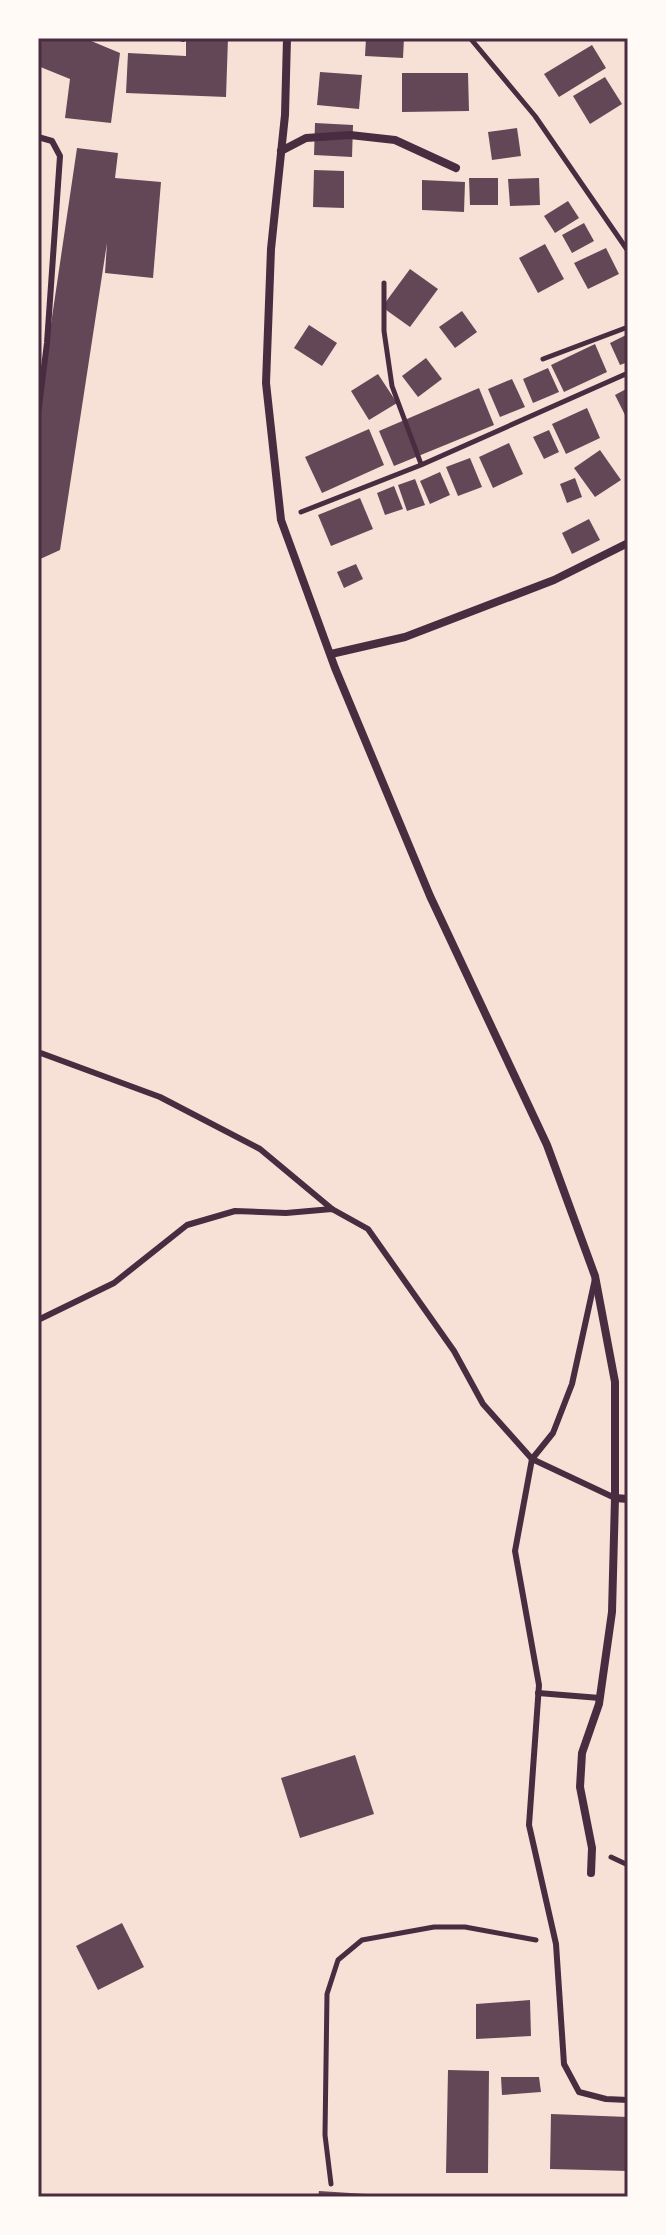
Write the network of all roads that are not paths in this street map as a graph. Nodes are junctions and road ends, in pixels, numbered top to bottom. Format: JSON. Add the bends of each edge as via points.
{"nodes":[{"id":1,"x":287,"y":38,"type":"edge"},
{"id":2,"x":38,"y":137,"type":"edge"},
{"id":3,"x":281,"y":151,"type":"junction"},
{"id":4,"x":456,"y":168,"type":"dead end"},
{"id":5,"x":38,"y":415,"type":"edge"},
{"id":6,"x":628,"y":543,"type":"edge"},
{"id":7,"x":331,"y":654,"type":"junction"},
{"id":8,"x":38,"y":1052,"type":"edge"},
{"id":9,"x":332,"y":1209,"type":"junction"},
{"id":10,"x":595,"y":1276,"type":"junction"},
{"id":11,"x":38,"y":1320,"type":"edge"},
{"id":12,"x":532,"y":1459,"type":"junction"},
{"id":13,"x":615,"y":1498,"type":"junction"},
{"id":14,"x":628,"y":1499,"type":"edge"},
{"id":15,"x":538,"y":1693,"type":"junction"},
{"id":16,"x":600,"y":1698,"type":"junction"},
{"id":17,"x":591,"y":1873,"type":"dead end"},
{"id":18,"x":628,"y":2100,"type":"edge"}],
"edges":[{"from":1,"to":3,"type":"street"},
{"from":2,"to":5,"type":"lane","via":[[52,141],[60,156]]},
{"from":3,"to":4,"type":"street","via":[[306,138],[350,135],[395,140]]},
{"from":3,"to":7,"type":"street","via":[[266,383],[281,520]]},
{"from":6,"to":7,"type":"street","via":[[554,580],[405,637]]},
{"from":7,"to":10,"type":"street","via":[[430,896],[547,1145]]},
{"from":8,"to":9,"type":"lane","via":[[160,1097],[260,1149]]},
{"from":9,"to":11,"type":"lane","via":[[235,1211],[187,1225],[114,1283]]},
{"from":9,"to":12,"type":"lane","via":[[368,1229],[454,1351],[483,1404]]},
{"from":10,"to":12,"type":"lane","via":[[572,1384],[553,1433]]},
{"from":10,"to":13,"type":"street","via":[[615,1382]]},
{"from":12,"to":13,"type":"lane"},
{"from":12,"to":15,"type":"lane","via":[[515,1551]]},
{"from":13,"to":14,"type":"street"},
{"from":13,"to":16,"type":"street","via":[[612,1612]]},
{"from":15,"to":16,"type":"lane"},
{"from":15,"to":18,"type":"lane","via":[[529,1825],[556,1944],[564,2064],[579,2092]]},
{"from":16,"to":17,"type":"street","via":[[582,1753],[580,1787],[592,1848]]}]}
